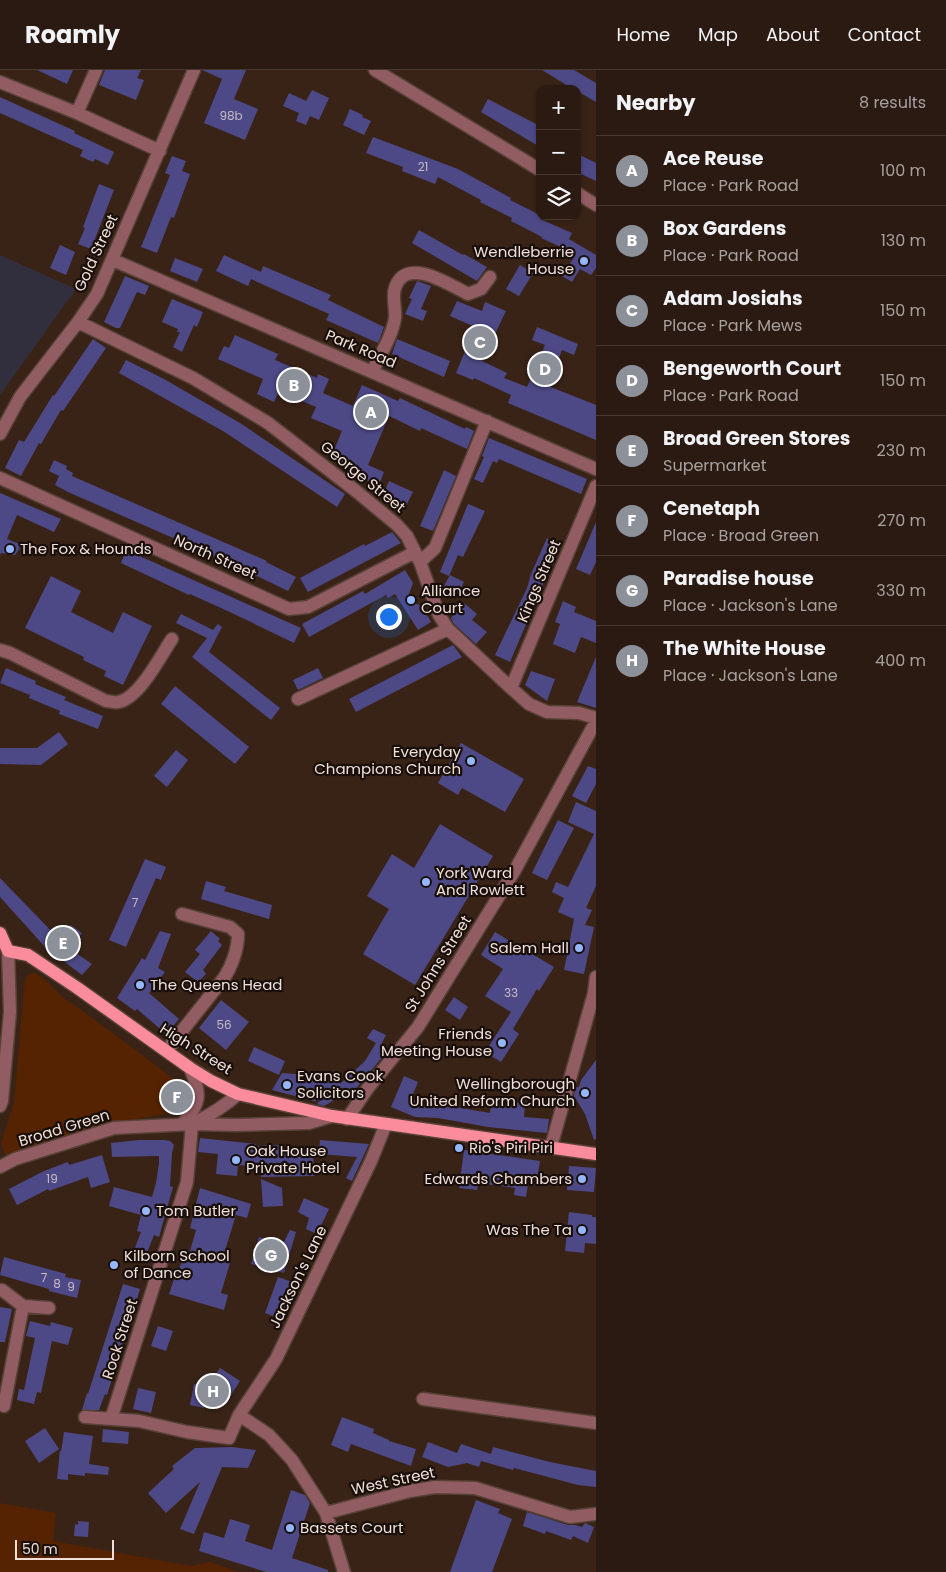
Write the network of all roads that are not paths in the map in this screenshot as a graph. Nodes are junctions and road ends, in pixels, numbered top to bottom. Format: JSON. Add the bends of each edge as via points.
{"nodes":[{"id":1,"x":96,"y":70,"type":"edge"},
{"id":2,"x":194,"y":70,"type":"edge"},
{"id":3,"x":375,"y":70,"type":"edge"},
{"id":4,"x":0,"y":82,"type":"edge"},
{"id":5,"x":77,"y":113,"type":"junction"},
{"id":6,"x":160,"y":151,"type":"junction"},
{"id":7,"x":536,"y":168,"type":"edge"},
{"id":8,"x":581,"y":196,"type":"edge"},
{"id":9,"x":596,"y":205,"type":"edge"},
{"id":10,"x":112,"y":260,"type":"junction"},
{"id":11,"x":490,"y":277,"type":"dead end"},
{"id":12,"x":78,"y":322,"type":"junction"},
{"id":13,"x":372,"y":372,"type":"junction"},
{"id":14,"x":488,"y":421,"type":"junction"},
{"id":15,"x":0,"y":434,"type":"edge"},
{"id":16,"x":596,"y":468,"type":"edge"},
{"id":17,"x":0,"y":478,"type":"edge"},
{"id":18,"x":596,"y":486,"type":"edge"},
{"id":19,"x":417,"y":557,"type":"junction"},
{"id":20,"x":448,"y":629,"type":"junction"},
{"id":21,"x":172,"y":639,"type":"dead end"},
{"id":22,"x":0,"y":650,"type":"edge"},
{"id":23,"x":511,"y":688,"type":"junction"},
{"id":24,"x":298,"y":699,"type":"dead end"},
{"id":25,"x":596,"y":719,"type":"edge"},
{"id":26,"x":182,"y":914,"type":"dead end"},
{"id":27,"x":0,"y":933,"type":"edge"},
{"id":28,"x":8,"y":951,"type":"junction"},
{"id":29,"x":596,"y":977,"type":"edge"},
{"id":30,"x":5,"y":1012,"type":"edge"},
{"id":31,"x":167,"y":1050,"type":"junction"},
{"id":32,"x":190,"y":1068,"type":"junction"},
{"id":33,"x":238,"y":1094,"type":"junction"},
{"id":34,"x":0,"y":1106,"type":"edge"},
{"id":35,"x":332,"y":1116,"type":"junction"},
{"id":36,"x":347,"y":1119,"type":"junction"},
{"id":37,"x":187,"y":1124,"type":"junction"},
{"id":38,"x":386,"y":1124,"type":"junction"},
{"id":39,"x":551,"y":1147,"type":"junction"},
{"id":40,"x":596,"y":1154,"type":"edge"},
{"id":41,"x":0,"y":1158,"type":"edge"},
{"id":42,"x":15,"y":1159,"type":"junction"},
{"id":43,"x":0,"y":1167,"type":"edge"},
{"id":44,"x":2,"y":1290,"type":"dead end"},
{"id":45,"x":23,"y":1306,"type":"junction"},
{"id":46,"x":48,"y":1308,"type":"dead end"},
{"id":47,"x":423,"y":1399,"type":"dead end"},
{"id":48,"x":4,"y":1406,"type":"dead end"},
{"id":49,"x":239,"y":1415,"type":"junction"},
{"id":50,"x":85,"y":1417,"type":"dead end"},
{"id":51,"x":111,"y":1419,"type":"junction"},
{"id":52,"x":596,"y":1423,"type":"edge"},
{"id":53,"x":326,"y":1513,"type":"junction"},
{"id":54,"x":596,"y":1514,"type":"edge"},
{"id":55,"x":344,"y":1572,"type":"edge"}],
"edges":[{"from":1,"to":5,"type":"street"},
{"from":2,"to":6,"type":"street","name":"Gold Street"},
{"from":3,"to":7,"type":"street"},
{"from":4,"to":5,"type":"street"},
{"from":5,"to":6,"type":"street"},
{"from":6,"to":10,"type":"street","name":"Gold Street"},
{"from":8,"to":9,"type":"street"},
{"from":10,"to":12,"type":"street","name":"Gold Street","via":[[97,294]]},
{"from":10,"to":13,"type":"street","name":"Park Road"},
{"from":11,"to":13,"type":"street","via":[[481,289],[468,294],[428,274],[413,272],[402,277],[395,288],[395,319]]},
{"from":12,"to":15,"type":"street","name":"Gold Street","via":[[20,396]]},
{"from":12,"to":19,"type":"street","name":"George Street","via":[[193,378],[268,423],[397,524]]},
{"from":13,"to":14,"type":"street","name":"Park Road"},
{"from":14,"to":16,"type":"street","name":"Park Road"},
{"from":14,"to":19,"type":"street","via":[[435,548]]},
{"from":17,"to":19,"type":"street","name":"North Street","via":[[289,609],[308,607]]},
{"from":18,"to":23,"type":"street","name":"Kings Street"},
{"from":19,"to":20,"type":"street","name":"George Street"},
{"from":20,"to":23,"type":"street","name":"George Street"},
{"from":20,"to":24,"type":"street"},
{"from":21,"to":22,"type":"street","via":[[137,690],[118,702],[106,701]]},
{"from":23,"to":25,"type":"street","name":"George Street","via":[[529,704],[547,712],[579,713]]},
{"from":25,"to":36,"type":"street","name":"St Johns Street","via":[[515,870],[418,1027]]},
{"from":26,"to":31,"type":"street","via":[[230,927],[238,934],[238,940],[224,978]]},
{"from":27,"to":28,"type":"main road"},
{"from":28,"to":30,"type":"street"},
{"from":28,"to":31,"type":"main road","name":"High Street","via":[[28,955]]},
{"from":29,"to":39,"type":"street"},
{"from":30,"to":34,"type":"street"},
{"from":31,"to":32,"type":"main road","name":"High Street"},
{"from":32,"to":33,"type":"main road","name":"High Street"},
{"from":32,"to":37,"type":"street","via":[[199,1099]]},
{"from":33,"to":35,"type":"main road","name":"High Street"},
{"from":33,"to":37,"type":"street","name":"Broad Green","via":[[211,1114]]},
{"from":35,"to":36,"type":"main road","name":"High Street"},
{"from":35,"to":37,"type":"street","name":"Broad Green","via":[[309,1123]]},
{"from":36,"to":38,"type":"main road","name":"High Street"},
{"from":37,"to":42,"type":"street","name":"Broad Green","via":[[114,1128]]},
{"from":37,"to":51,"type":"street","name":"Rock Street","via":[[187,1182]]},
{"from":38,"to":39,"type":"main road","name":"High Street"},
{"from":38,"to":49,"type":"street","name":"Jackson's Lane","via":[[276,1359]]},
{"from":39,"to":40,"type":"main road","name":"High Street"},
{"from":41,"to":42,"type":"street","name":"Broad Green"},
{"from":42,"to":43,"type":"street","name":"Broad Green"},
{"from":44,"to":45,"type":"street"},
{"from":45,"to":46,"type":"street"},
{"from":45,"to":48,"type":"street"},
{"from":47,"to":52,"type":"street"},
{"from":49,"to":51,"type":"street","name":"Jackson's Lane","via":[[229,1438]]},
{"from":49,"to":53,"type":"street","via":[[269,1435],[292,1460]]},
{"from":50,"to":51,"type":"street"},
{"from":53,"to":54,"type":"street","name":"West Street","via":[[435,1487],[475,1488],[570,1517]]},
{"from":53,"to":55,"type":"street"}]}
